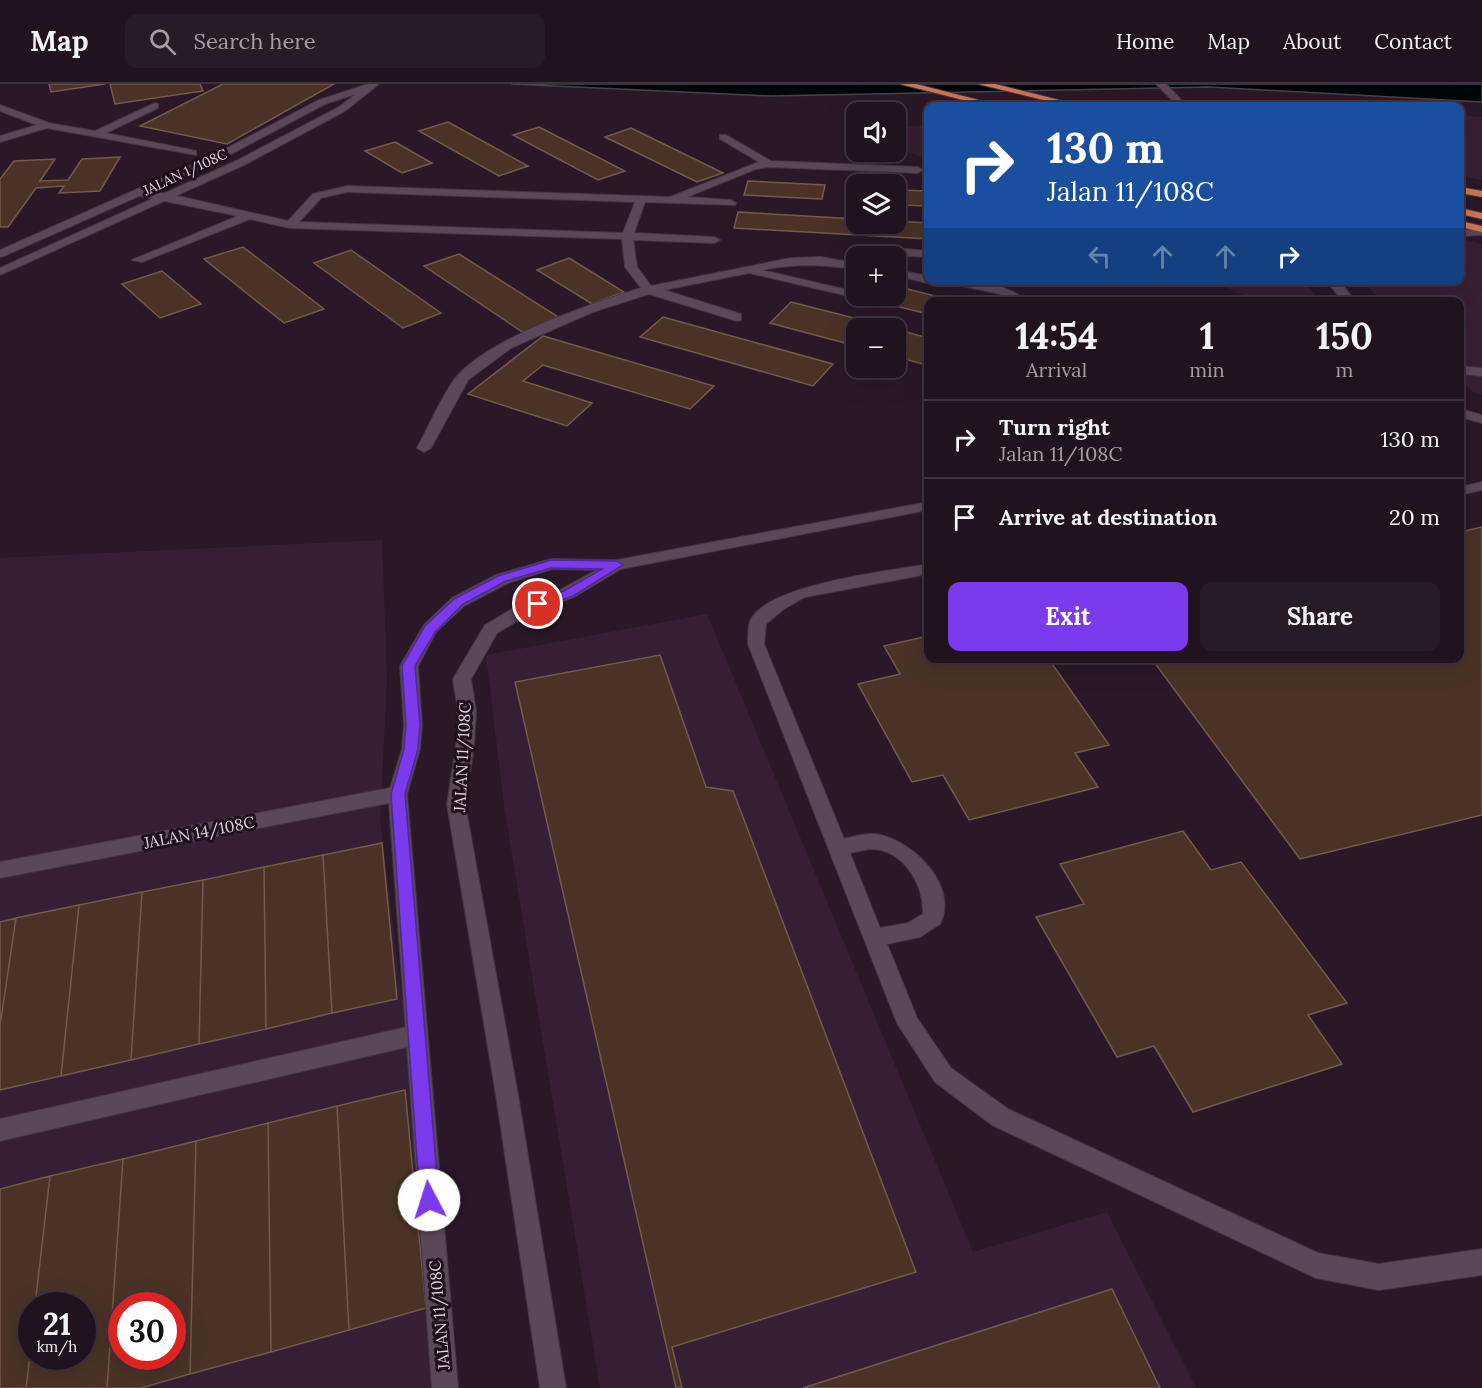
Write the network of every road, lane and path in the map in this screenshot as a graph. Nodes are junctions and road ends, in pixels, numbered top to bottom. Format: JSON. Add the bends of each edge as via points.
{"nodes":[{"id":1,"x":905,"y":84,"type":"edge"},
{"id":2,"x":983,"y":84,"type":"edge"},
{"id":3,"x":1161,"y":84,"type":"edge"},
{"id":4,"x":980,"y":102,"type":"edge"},
{"id":5,"x":1061,"y":102,"type":"edge"},
{"id":6,"x":1179,"y":102,"type":"edge"},
{"id":7,"x":155,"y":106,"type":"dead end"},
{"id":8,"x":0,"y":108,"type":"edge"},
{"id":9,"x":47,"y":125,"type":"junction"},
{"id":10,"x":97,"y":134,"type":"junction"},
{"id":11,"x":723,"y":138,"type":"dead end"},
{"id":12,"x":0,"y":139,"type":"edge"},
{"id":13,"x":192,"y":153,"type":"dead end"},
{"id":14,"x":769,"y":164,"type":"junction"},
{"id":15,"x":867,"y":168,"type":"junction"},
{"id":16,"x":918,"y":170,"type":"dead end"},
{"id":17,"x":866,"y":174,"type":"edge"},
{"id":18,"x":1464,"y":191,"type":"edge"},
{"id":19,"x":139,"y":194,"type":"junction"},
{"id":20,"x":1482,"y":194,"type":"edge"},
{"id":21,"x":169,"y":197,"type":"junction"},
{"id":22,"x":641,"y":199,"type":"junction"},
{"id":23,"x":671,"y":200,"type":"junction"},
{"id":24,"x":731,"y":203,"type":"dead end"},
{"id":25,"x":1464,"y":212,"type":"edge"},
{"id":26,"x":248,"y":216,"type":"junction"},
{"id":27,"x":1482,"y":216,"type":"edge"},
{"id":28,"x":290,"y":225,"type":"junction"},
{"id":29,"x":1464,"y":225,"type":"edge"},
{"id":30,"x":1482,"y":231,"type":"edge"},
{"id":31,"x":1464,"y":233,"type":"edge"},
{"id":32,"x":627,"y":236,"type":"junction"},
{"id":33,"x":714,"y":240,"type":"dead end"},
{"id":34,"x":906,"y":252,"type":"edge"},
{"id":35,"x":0,"y":254,"type":"edge"},
{"id":36,"x":924,"y":254,"type":"edge"},
{"id":37,"x":138,"y":260,"type":"dead end"},
{"id":38,"x":846,"y":265,"type":"edge"},
{"id":39,"x":746,"y":270,"type":"junction"},
{"id":40,"x":0,"y":272,"type":"edge"},
{"id":41,"x":906,"y":275,"type":"edge"},
{"id":42,"x":924,"y":278,"type":"edge"},
{"id":43,"x":969,"y":285,"type":"edge"},
{"id":44,"x":1336,"y":285,"type":"edge"},
{"id":45,"x":648,"y":290,"type":"junction"},
{"id":46,"x":846,"y":293,"type":"edge"},
{"id":47,"x":1013,"y":297,"type":"edge"},
{"id":48,"x":1346,"y":297,"type":"edge"},
{"id":49,"x":737,"y":317,"type":"dead end"},
{"id":50,"x":1464,"y":370,"type":"edge"},
{"id":51,"x":1482,"y":372,"type":"edge"},
{"id":52,"x":1464,"y":414,"type":"edge"},
{"id":53,"x":1482,"y":419,"type":"edge"},
{"id":54,"x":424,"y":448,"type":"dead end"},
{"id":55,"x":1482,"y":486,"type":"edge"},
{"id":56,"x":1464,"y":490,"type":"edge"},
{"id":57,"x":924,"y":507,"type":"edge"},
{"id":58,"x":617,"y":565,"type":"junction"},
{"id":59,"x":924,"y":570,"type":"edge"},
{"id":60,"x":398,"y":794,"type":"junction"},
{"id":61,"x":837,"y":848,"type":"junction"},
{"id":62,"x":0,"y":870,"type":"edge"},
{"id":63,"x":873,"y":938,"type":"junction"},
{"id":64,"x":416,"y":1035,"type":"junction"},
{"id":65,"x":0,"y":1130,"type":"edge"},
{"id":66,"x":1482,"y":1262,"type":"edge"},
{"id":67,"x":445,"y":1388,"type":"edge"},
{"id":68,"x":554,"y":1388,"type":"edge"}],
"edges":[{"from":1,"to":4,"type":"highway"},
{"from":2,"to":5,"type":"highway"},
{"from":3,"to":6,"type":"street"},
{"from":7,"to":10,"type":"street"},
{"from":8,"to":9,"type":"street"},
{"from":9,"to":10,"type":"street"},
{"from":9,"to":12,"type":"street"},
{"from":10,"to":13,"type":"street"},
{"from":11,"to":14,"type":"street"},
{"from":14,"to":15,"type":"street"},
{"from":14,"to":23,"type":"street","via":[[754,166]]},
{"from":15,"to":16,"type":"street"},
{"from":15,"to":17,"type":"street"},
{"from":18,"to":20,"type":"highway"},
{"from":19,"to":21,"type":"street"},
{"from":19,"to":21,"type":"street","name":"JALAN 1/108C","via":[[322,102],[374,84],[342,109]]},
{"from":19,"to":35,"type":"street","name":"JALAN 1/108C"},
{"from":21,"to":26,"type":"street"},
{"from":21,"to":40,"type":"street","name":"JALAN 1/108C"},
{"from":22,"to":23,"type":"street"},
{"from":22,"to":28,"type":"street","via":[[347,189],[317,196]]},
{"from":22,"to":32,"type":"street"},
{"from":23,"to":24,"type":"street"},
{"from":25,"to":27,"type":"highway"},
{"from":26,"to":28,"type":"street"},
{"from":26,"to":37,"type":"street"},
{"from":28,"to":32,"type":"street"},
{"from":29,"to":30,"type":"highway"},
{"from":30,"to":31,"type":"street"},
{"from":32,"to":33,"type":"street"},
{"from":32,"to":45,"type":"street","via":[[631,267]]},
{"from":34,"to":36,"type":"street"},
{"from":38,"to":39,"type":"street","via":[[791,261]]},
{"from":39,"to":45,"type":"street"},
{"from":39,"to":46,"type":"street"},
{"from":41,"to":42,"type":"street"},
{"from":43,"to":47,"type":"street","via":[[1003,291]]},
{"from":44,"to":48,"type":"street"},
{"from":45,"to":49,"type":"street"},
{"from":45,"to":54,"type":"street","via":[[589,309],[507,345],[463,378]]},
{"from":50,"to":51,"type":"street"},
{"from":52,"to":53,"type":"street"},
{"from":55,"to":56,"type":"street"},
{"from":57,"to":58,"type":"street","name":"JALAN 11/108C"},
{"from":58,"to":60,"type":"street","name":"JALAN 11/108C","via":[[551,564],[502,579],[458,602],[430,629],[409,666],[411,749]]},
{"from":58,"to":68,"type":"street","name":"JALAN 11/108C","via":[[491,629],[462,679],[467,711],[456,804]]},
{"from":59,"to":61,"type":"street","via":[[801,593],[758,622],[756,644]]},
{"from":60,"to":62,"type":"street","name":"JALAN 14/108C"},
{"from":60,"to":64,"type":"street","name":"JALAN 11/108C"},
{"from":61,"to":63,"type":"street"},
{"from":61,"to":63,"type":"street","via":[[878,842],[910,855],[927,879],[935,902],[933,918],[913,932]]},
{"from":63,"to":66,"type":"street","via":[[908,1023],[943,1075],[1000,1117],[1316,1265],[1379,1277]]},
{"from":64,"to":65,"type":"street"},
{"from":64,"to":67,"type":"street","name":"JALAN 11/108C"}]}
